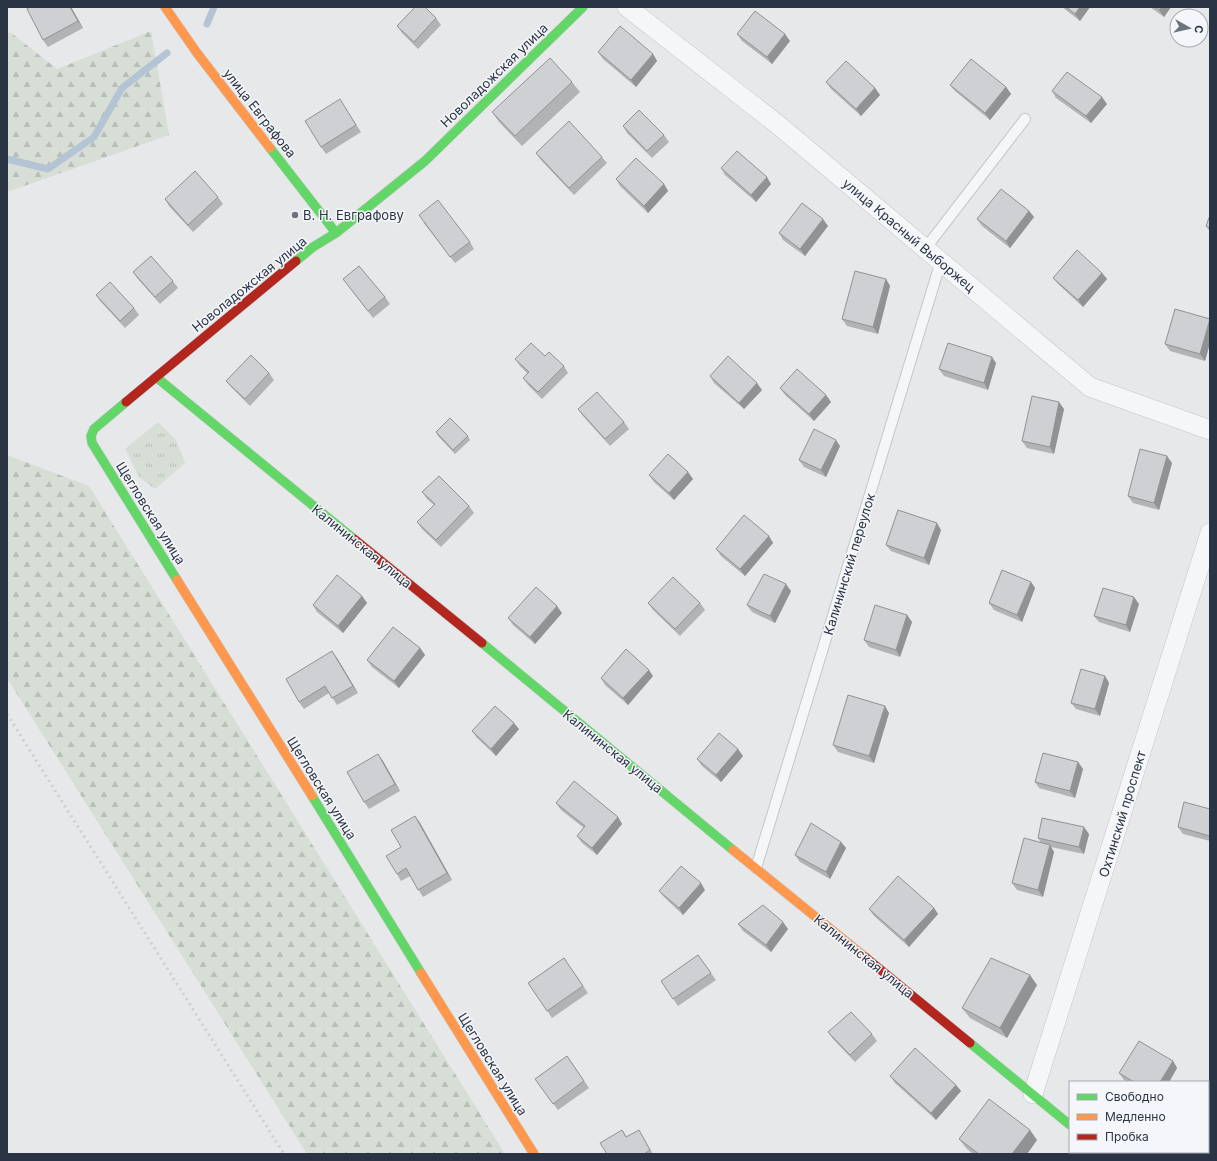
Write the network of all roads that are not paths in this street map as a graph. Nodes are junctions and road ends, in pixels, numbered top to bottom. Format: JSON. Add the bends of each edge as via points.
{"nodes":[{"id":1,"x":165,"y":7,"type":"edge"},
{"id":2,"x":583,"y":7,"type":"edge"},
{"id":3,"x":627,"y":7,"type":"edge"},
{"id":4,"x":1025,"y":119,"type":"dead end"},
{"id":5,"x":336,"y":233,"type":"junction"},
{"id":6,"x":925,"y":249,"type":"junction"},
{"id":7,"x":941,"y":261,"type":"junction"},
{"id":8,"x":156,"y":377,"type":"junction"},
{"id":9,"x":1210,"y":430,"type":"edge"},
{"id":10,"x":91,"y":436,"type":"joint"},
{"id":11,"x":1210,"y":533,"type":"edge"},
{"id":12,"x":756,"y":868,"type":"junction"},
{"id":13,"x":1033,"y":1094,"type":"junction"},
{"id":14,"x":1069,"y":1124,"type":"edge"},
{"id":15,"x":534,"y":1154,"type":"edge"}],
"edges":[{"from":1,"to":5,"type":"street","name":"улица Евграфова","via":[[197,53]]},
{"from":2,"to":5,"type":"street","name":"Новоладожская улица","via":[[425,161]]},
{"from":3,"to":6,"type":"street","name":"улица Красный Выборжец","via":[[777,124]]},
{"from":4,"to":6,"type":"lane"},
{"from":5,"to":8,"type":"street","name":"Новоладожская улица","via":[[308,250]]},
{"from":6,"to":7,"type":"street","name":"улица Красный Выборжец"},
{"from":7,"to":9,"type":"street","name":"улица Красный Выборжец","via":[[1090,386]]},
{"from":7,"to":12,"type":"lane","name":"Калининский переулок"},
{"from":8,"to":10,"type":"street","name":"Новоладожская улица","via":[[94,429]]},
{"from":8,"to":12,"type":"street","name":"Калининская улица"},
{"from":10,"to":15,"type":"street","name":"Щегловская улица","via":[[92,443]]},
{"from":11,"to":13,"type":"street","name":"Охтинский проспект"},
{"from":12,"to":13,"type":"street","name":"Калининская улица"},
{"from":13,"to":14,"type":"street","name":"Калининская улица"}]}
